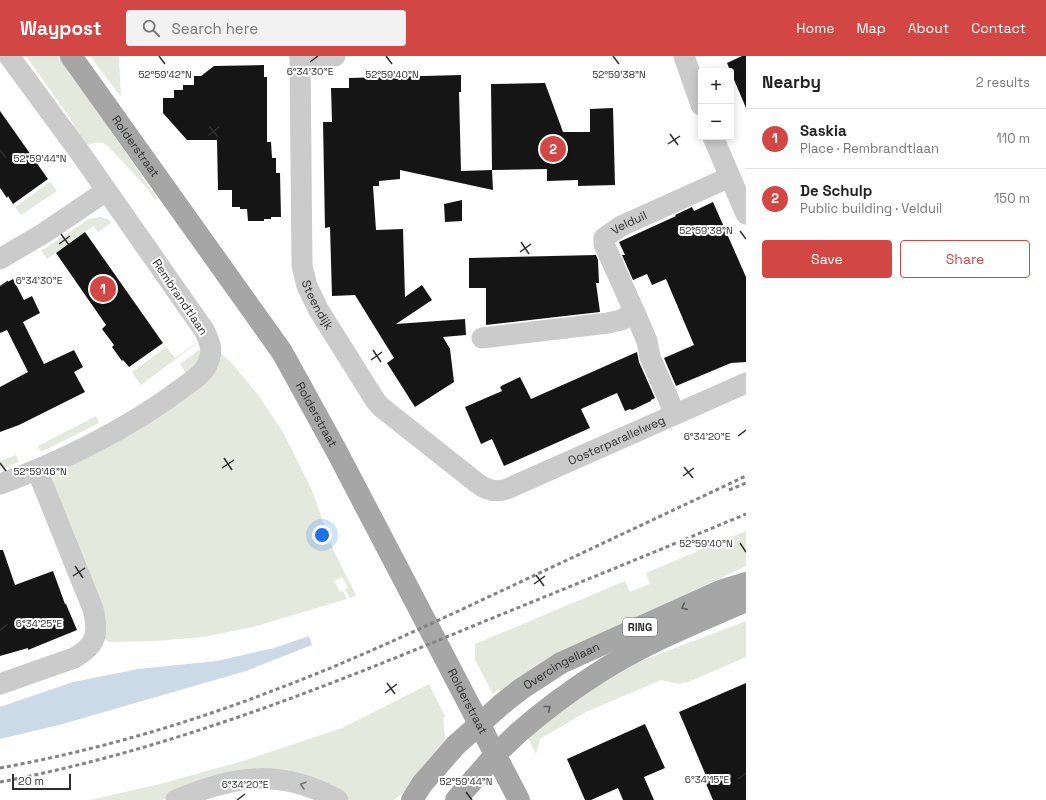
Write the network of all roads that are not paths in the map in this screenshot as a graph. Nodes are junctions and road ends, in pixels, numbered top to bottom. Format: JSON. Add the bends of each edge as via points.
{"nodes":[{"id":1,"x":9,"y":56,"type":"edge"},
{"id":2,"x":71,"y":56,"type":"edge"},
{"id":3,"x":335,"y":56,"type":"edge"},
{"id":4,"x":684,"y":56,"type":"edge"},
{"id":5,"x":300,"y":57,"type":"edge"},
{"id":6,"x":701,"y":104,"type":"edge"},
{"id":7,"x":715,"y":140,"type":"edge"},
{"id":8,"x":730,"y":177,"type":"junction"},
{"id":9,"x":106,"y":191,"type":"junction"},
{"id":10,"x":746,"y":214,"type":"edge"},
{"id":11,"x":0,"y":258,"type":"edge"},
{"id":12,"x":635,"y":314,"type":"junction"},
{"id":13,"x":482,"y":338,"type":"dead end"},
{"id":14,"x":746,"y":383,"type":"edge"},
{"id":15,"x":675,"y":414,"type":"junction"},
{"id":16,"x":37,"y":470,"type":"junction"},
{"id":17,"x":0,"y":484,"type":"edge"},
{"id":18,"x":485,"y":488,"type":"joint"},
{"id":19,"x":746,"y":571,"type":"edge"},
{"id":20,"x":746,"y":583,"type":"edge"},
{"id":21,"x":746,"y":601,"type":"edge"},
{"id":22,"x":730,"y":604,"type":"edge"},
{"id":23,"x":0,"y":684,"type":"edge"},
{"id":24,"x":176,"y":800,"type":"edge"},
{"id":25,"x":338,"y":800,"type":"edge"},
{"id":26,"x":412,"y":800,"type":"edge"},
{"id":27,"x":456,"y":800,"type":"edge"},
{"id":28,"x":519,"y":800,"type":"edge"}],
"edges":[{"from":1,"to":9,"type":"street","name":"Rembrandtlaan"},
{"from":2,"to":28,"type":"main road","name":"Rolderstraat","via":[[282,352]]},
{"from":3,"to":5,"type":"street"},
{"from":4,"to":6,"type":"street"},
{"from":5,"to":18,"type":"street","name":"Steendijk","via":[[302,266],[311,295],[381,407]]},
{"from":7,"to":8,"type":"street"},
{"from":8,"to":10,"type":"street"},
{"from":8,"to":12,"type":"street","name":"Velduil","via":[[621,226],[604,238],[604,244]]},
{"from":9,"to":11,"type":"street","via":[[44,234]]},
{"from":9,"to":16,"type":"street","name":"Rembrandtlaan","via":[[204,330],[211,344],[210,356],[200,375],[167,400],[105,436]]},
{"from":12,"to":13,"type":"street","via":[[608,324]]},
{"from":12,"to":15,"type":"street","name":"Velduil","via":[[647,341],[650,357]]},
{"from":14,"to":15,"type":"street","name":"Oosterparallelweg"},
{"from":15,"to":18,"type":"street","name":"Oosterparallelweg","via":[[507,489],[496,492]]},
{"from":16,"to":17,"type":"street","name":"Rembrandtlaan"},
{"from":16,"to":23,"type":"street","via":[[93,609],[96,636],[91,645],[74,658]]},
{"from":19,"to":22,"type":"main road","via":[[739,574]]},
{"from":20,"to":22,"type":"main road","name":"Overcingellaan","number":"RING"},
{"from":21,"to":22,"type":"main road","name":"Overcingellaan","number":"RING"},
{"from":22,"to":26,"type":"main road","name":"Overcingellaan","number":"RING","one_way":true,"bridge":true,"via":[[561,664],[521,689],[456,745],[422,784]]},
{"from":27,"to":22,"type":"main road","name":"Overcingellaan","number":"RING","one_way":true,"bridge":true,"via":[[495,755],[565,695],[626,657]]},
{"from":25,"to":24,"type":"street","one_way":true,"via":[[314,788],[271,778],[254,778],[214,786]]}]}
